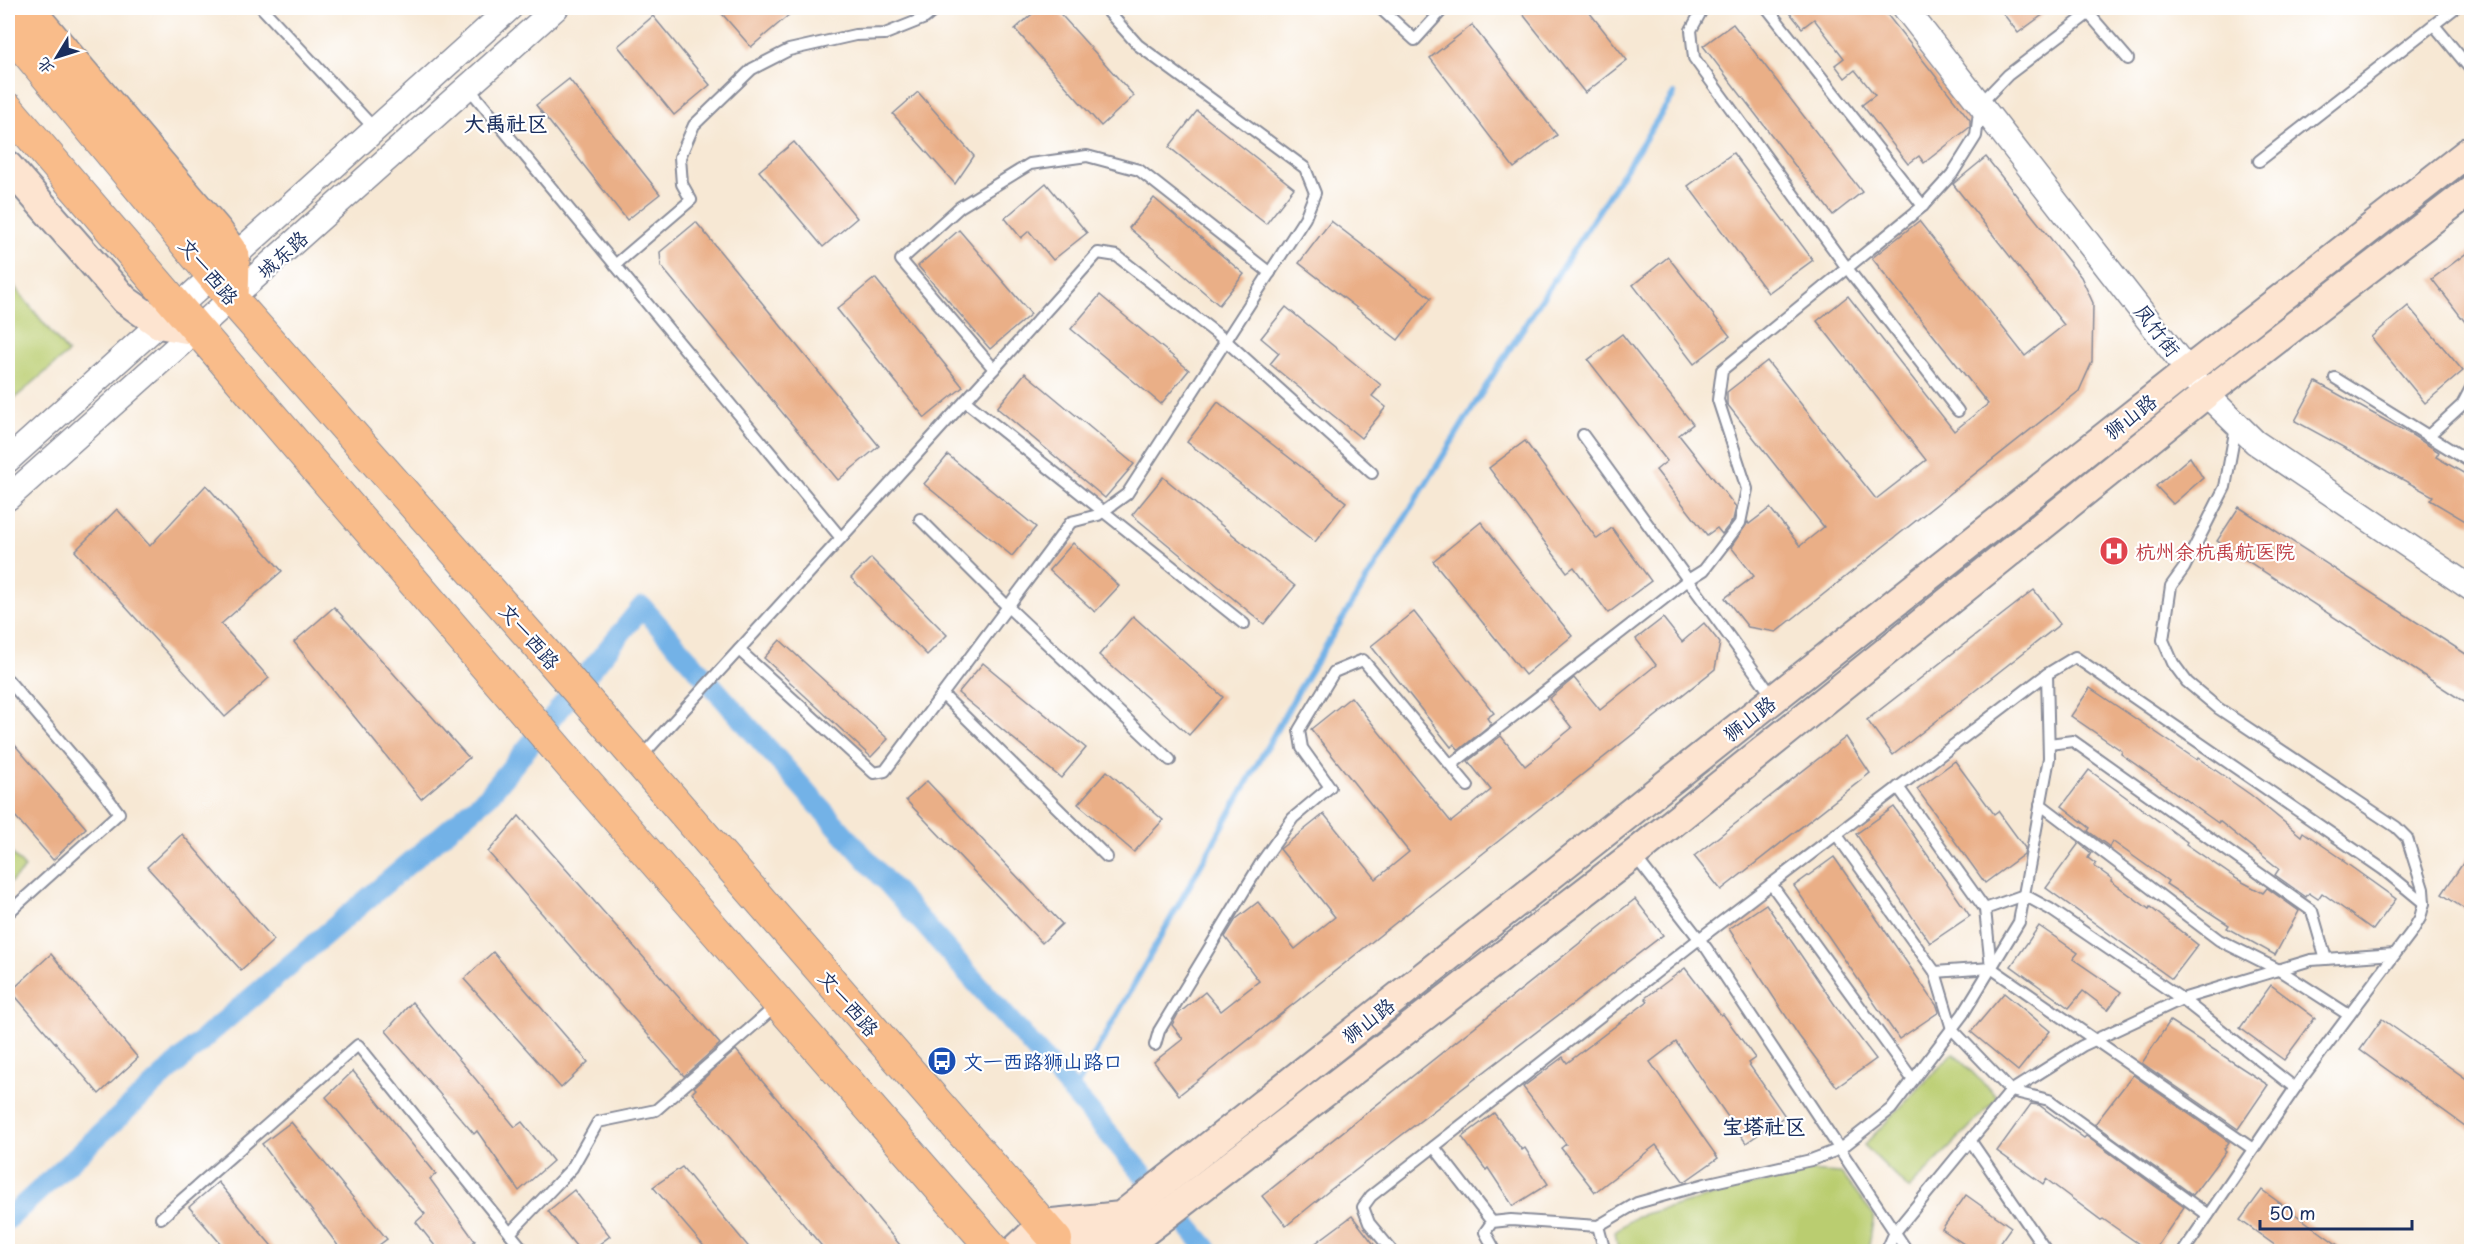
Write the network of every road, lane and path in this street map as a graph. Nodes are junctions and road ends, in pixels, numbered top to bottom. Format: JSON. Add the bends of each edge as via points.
{"nodes":[{"id":1,"x":26,"y":8,"type":"edge"},
{"id":2,"x":262,"y":8,"type":"edge"},
{"id":3,"x":510,"y":8,"type":"edge"},
{"id":4,"x":556,"y":8,"type":"edge"},
{"id":5,"x":937,"y":8,"type":"edge"},
{"id":6,"x":1105,"y":8,"type":"edge"},
{"id":7,"x":1380,"y":8,"type":"edge"},
{"id":8,"x":1444,"y":8,"type":"edge"},
{"id":9,"x":1703,"y":8,"type":"edge"},
{"id":10,"x":1767,"y":8,"type":"edge"},
{"id":11,"x":1905,"y":8,"type":"edge"},
{"id":12,"x":2455,"y":8,"type":"edge"},
{"id":13,"x":2090,"y":10,"type":"edge"},
{"id":14,"x":2434,"y":25,"type":"junction"},
{"id":15,"x":8,"y":29,"type":"edge"},
{"id":16,"x":2128,"y":59,"type":"dead end"},
{"id":17,"x":2472,"y":71,"type":"edge"},
{"id":18,"x":468,"y":87,"type":"junction"},
{"id":19,"x":1980,"y":104,"type":"junction"},
{"id":20,"x":8,"y":109,"type":"edge"},
{"id":21,"x":374,"y":128,"type":"junction"},
{"id":22,"x":2472,"y":149,"type":"edge"},
{"id":23,"x":2259,"y":161,"type":"dead end"},
{"id":24,"x":8,"y":166,"type":"edge"},
{"id":25,"x":2472,"y":189,"type":"edge"},
{"id":26,"x":1923,"y":206,"type":"junction"},
{"id":27,"x":615,"y":265,"type":"junction"},
{"id":28,"x":1847,"y":268,"type":"junction"},
{"id":29,"x":1270,"y":273,"type":"junction"},
{"id":30,"x":226,"y":277,"type":"junction"},
{"id":31,"x":178,"y":320,"type":"junction"},
{"id":32,"x":1226,"y":341,"type":"junction"},
{"id":33,"x":994,"y":369,"type":"junction"},
{"id":34,"x":2189,"y":370,"type":"junction"},
{"id":35,"x":2335,"y":378,"type":"dead end"},
{"id":36,"x":2472,"y":386,"type":"edge"},
{"id":37,"x":2206,"y":394,"type":"junction"},
{"id":38,"x":965,"y":401,"type":"junction"},
{"id":39,"x":1958,"y":411,"type":"dead end"},
{"id":40,"x":2236,"y":423,"type":"junction"},
{"id":41,"x":1583,"y":435,"type":"dead end"},
{"id":42,"x":2428,"y":436,"type":"junction"},
{"id":43,"x":8,"y":460,"type":"edge"},
{"id":44,"x":2472,"y":463,"type":"edge"},
{"id":45,"x":1372,"y":473,"type":"dead end"},
{"id":46,"x":8,"y":498,"type":"edge"},
{"id":47,"x":1103,"y":512,"type":"junction"},
{"id":48,"x":920,"y":519,"type":"dead end"},
{"id":49,"x":841,"y":538,"type":"junction"},
{"id":50,"x":1688,"y":580,"type":"junction"},
{"id":51,"x":2472,"y":589,"type":"edge"},
{"id":52,"x":1008,"y":607,"type":"junction"},
{"id":53,"x":1244,"y":624,"type":"dead end"},
{"id":54,"x":739,"y":650,"type":"junction"},
{"id":55,"x":2047,"y":674,"type":"junction"},
{"id":56,"x":8,"y":680,"type":"edge"},
{"id":57,"x":943,"y":695,"type":"junction"},
{"id":58,"x":1774,"y":698,"type":"junction"},
{"id":59,"x":2049,"y":744,"type":"junction"},
{"id":60,"x":631,"y":751,"type":"junction"},
{"id":61,"x":1170,"y":760,"type":"dead end"},
{"id":62,"x":1451,"y":765,"type":"junction"},
{"id":63,"x":1468,"y":786,"type":"dead end"},
{"id":64,"x":1898,"y":787,"type":"junction"},
{"id":65,"x":2040,"y":804,"type":"junction"},
{"id":66,"x":1836,"y":834,"type":"junction"},
{"id":67,"x":1634,"y":855,"type":"junction"},
{"id":68,"x":1107,"y":857,"type":"dead end"},
{"id":69,"x":1771,"y":884,"type":"junction"},
{"id":70,"x":2024,"y":895,"type":"junction"},
{"id":71,"x":2424,"y":903,"type":"junction"},
{"id":72,"x":1985,"y":909,"type":"junction"},
{"id":73,"x":8,"y":913,"type":"edge"},
{"id":74,"x":1699,"y":939,"type":"junction"},
{"id":75,"x":2395,"y":954,"type":"junction"},
{"id":76,"x":2325,"y":959,"type":"junction"},
{"id":77,"x":1991,"y":968,"type":"junction"},
{"id":78,"x":2278,"y":970,"type":"junction"},
{"id":79,"x":1935,"y":972,"type":"junction"},
{"id":80,"x":2182,"y":999,"type":"junction"},
{"id":81,"x":779,"y":1004,"type":"junction"},
{"id":82,"x":2349,"y":1015,"type":"junction"},
{"id":83,"x":1952,"y":1029,"type":"junction"},
{"id":84,"x":2096,"y":1040,"type":"junction"},
{"id":85,"x":1155,"y":1045,"type":"dead end"},
{"id":86,"x":1913,"y":1080,"type":"junction"},
{"id":87,"x":2295,"y":1088,"type":"junction"},
{"id":88,"x":2011,"y":1091,"type":"junction"},
{"id":89,"x":1970,"y":1140,"type":"junction"},
{"id":90,"x":1434,"y":1147,"type":"junction"},
{"id":91,"x":1840,"y":1149,"type":"junction"},
{"id":92,"x":2253,"y":1149,"type":"junction"},
{"id":93,"x":1199,"y":1172,"type":"junction"},
{"id":94,"x":2208,"y":1215,"type":"junction"},
{"id":95,"x":162,"y":1218,"type":"dead end"},
{"id":96,"x":1492,"y":1222,"type":"junction"},
{"id":97,"x":1598,"y":1226,"type":"junction"},
{"id":98,"x":1895,"y":1232,"type":"junction"},
{"id":99,"x":510,"y":1233,"type":"junction"},
{"id":100,"x":1047,"y":1239,"type":"edge"},
{"id":101,"x":525,"y":1251,"type":"edge"},
{"id":102,"x":996,"y":1251,"type":"edge"},
{"id":103,"x":1013,"y":1251,"type":"edge"},
{"id":104,"x":1393,"y":1251,"type":"edge"},
{"id":105,"x":1496,"y":1251,"type":"edge"},
{"id":106,"x":1605,"y":1251,"type":"edge"},
{"id":107,"x":1886,"y":1251,"type":"edge"},
{"id":108,"x":1908,"y":1251,"type":"edge"},
{"id":109,"x":2047,"y":1251,"type":"edge"},
{"id":110,"x":2183,"y":1251,"type":"edge"}],
"edges":[{"from":1,"to":30,"type":"highway","via":[[217,233]]},
{"from":2,"to":21,"type":"lane"},
{"from":3,"to":21,"type":"street","name":"城东路"},
{"from":4,"to":18,"type":"street","name":"城东路"},
{"from":5,"to":27,"type":"lane","via":[[925,18],[885,34],[855,35],[789,50],[752,69],[694,125],[680,157],[682,184],[691,200]]},
{"from":6,"to":29,"type":"lane","via":[[1138,45],[1305,168],[1315,193],[1305,218]]},
{"from":7,"to":8,"type":"lane","via":[[1415,40]]},
{"from":9,"to":28,"type":"lane","via":[[1691,30],[1694,58]]},
{"from":10,"to":26,"type":"lane"},
{"from":11,"to":19,"type":"street","name":"凤竹街"},
{"from":12,"to":14,"type":"lane"},
{"from":13,"to":16,"type":"lane"},
{"from":13,"to":19,"type":"lane","via":[[2008,75]]},
{"from":14,"to":17,"type":"lane"},
{"from":14,"to":23,"type":"lane"},
{"from":15,"to":30,"type":"main road","name":"文一西路"},
{"from":18,"to":27,"type":"lane"},
{"from":18,"to":30,"type":"street","name":"城东路"},
{"from":19,"to":26,"type":"lane","via":[[1976,136],[1952,174]]},
{"from":19,"to":34,"type":"street","name":"凤竹街"},
{"from":20,"to":31,"type":"main road"},
{"from":21,"to":30,"type":"street","name":"城东路"},
{"from":22,"to":34,"type":"main road","name":"狮山路"},
{"from":24,"to":31,"type":"main road","via":[[125,300]]},
{"from":25,"to":37,"type":"main road","name":"狮山路"},
{"from":26,"to":28,"type":"lane"},
{"from":27,"to":49,"type":"lane"},
{"from":28,"to":39,"type":"lane"},
{"from":28,"to":50,"type":"lane","via":[[1722,370],[1718,400],[1747,489],[1740,523],[1704,570]]},
{"from":29,"to":32,"type":"lane"},
{"from":29,"to":33,"type":"lane","via":[[1139,170],[1088,156],[1030,164],[960,207],[901,260]]},
{"from":30,"to":31,"type":"street","name":"城东路"},
{"from":30,"to":60,"type":"main road","name":"文一西路"},
{"from":31,"to":43,"type":"street","name":"城东路"},
{"from":31,"to":46,"type":"street","name":"城东路"},
{"from":31,"to":81,"type":"main road"},
{"from":32,"to":33,"type":"lane","via":[[1118,256],[1098,253]]},
{"from":32,"to":45,"type":"lane"},
{"from":32,"to":47,"type":"lane","via":[[1127,494]]},
{"from":33,"to":38,"type":"lane"},
{"from":34,"to":37,"type":"street","name":"凤竹街"},
{"from":34,"to":58,"type":"main road","name":"狮山路"},
{"from":35,"to":42,"type":"lane"},
{"from":36,"to":42,"type":"lane","via":[[2462,405]]},
{"from":37,"to":40,"type":"street","name":"凤竹街"},
{"from":37,"to":67,"type":"main road","name":"狮山路"},
{"from":38,"to":47,"type":"lane"},
{"from":38,"to":49,"type":"lane"},
{"from":40,"to":51,"type":"street","name":"凤竹街","via":[[2255,442]]},
{"from":40,"to":71,"type":"lane","via":[[2225,487],[2171,586],[2163,640],[2187,682],[2218,708],[2408,838]]},
{"from":41,"to":50,"type":"lane"},
{"from":42,"to":44,"type":"lane"},
{"from":47,"to":52,"type":"lane","via":[[1071,522]]},
{"from":47,"to":53,"type":"lane"},
{"from":48,"to":52,"type":"lane"},
{"from":49,"to":54,"type":"lane"},
{"from":50,"to":58,"type":"lane"},
{"from":50,"to":62,"type":"lane"},
{"from":52,"to":57,"type":"lane"},
{"from":52,"to":61,"type":"lane"},
{"from":54,"to":57,"type":"lane","via":[[874,772],[885,771]]},
{"from":54,"to":60,"type":"lane","via":[[680,715]]},
{"from":55,"to":59,"type":"lane"},
{"from":55,"to":64,"type":"lane"},
{"from":55,"to":71,"type":"lane","via":[[2075,657],[2384,870]]},
{"from":56,"to":73,"type":"lane","via":[[119,813]]},
{"from":57,"to":68,"type":"lane"},
{"from":58,"to":93,"type":"main road","name":"狮山路"},
{"from":59,"to":65,"type":"lane"},
{"from":59,"to":76,"type":"lane","via":[[2073,741],[2312,911]]},
{"from":60,"to":100,"type":"main road","name":"文一西路"},
{"from":62,"to":63,"type":"lane"},
{"from":62,"to":85,"type":"lane","via":[[1363,660],[1334,672],[1299,730],[1302,748],[1330,787],[1293,818],[1261,862]]},
{"from":64,"to":66,"type":"lane"},
{"from":64,"to":72,"type":"lane"},
{"from":65,"to":70,"type":"lane"},
{"from":65,"to":78,"type":"lane","via":[[2219,940]]},
{"from":66,"to":69,"type":"lane"},
{"from":66,"to":79,"type":"lane"},
{"from":67,"to":74,"type":"lane"},
{"from":67,"to":93,"type":"main road","name":"狮山路"},
{"from":69,"to":74,"type":"lane"},
{"from":69,"to":86,"type":"lane"},
{"from":70,"to":72,"type":"lane"},
{"from":70,"to":77,"type":"lane","via":[[2019,922]]},
{"from":70,"to":80,"type":"lane"},
{"from":71,"to":75,"type":"lane","via":[[2420,918]]},
{"from":72,"to":77,"type":"lane"},
{"from":74,"to":90,"type":"lane"},
{"from":74,"to":91,"type":"lane"},
{"from":75,"to":76,"type":"lane"},
{"from":75,"to":82,"type":"lane"},
{"from":76,"to":78,"type":"lane"},
{"from":77,"to":79,"type":"lane"},
{"from":77,"to":83,"type":"lane"},
{"from":77,"to":84,"type":"lane"},
{"from":78,"to":80,"type":"lane"},
{"from":78,"to":82,"type":"lane"},
{"from":79,"to":83,"type":"lane"},
{"from":80,"to":84,"type":"lane"},
{"from":80,"to":87,"type":"lane"},
{"from":81,"to":99,"type":"lane","via":[[657,1110],[598,1122],[572,1168]]},
{"from":81,"to":102,"type":"main road"},
{"from":82,"to":87,"type":"lane"},
{"from":83,"to":86,"type":"lane"},
{"from":83,"to":88,"type":"lane"},
{"from":84,"to":88,"type":"lane"},
{"from":84,"to":92,"type":"lane"},
{"from":86,"to":91,"type":"lane","via":[[1891,1109]]},
{"from":87,"to":92,"type":"lane"},
{"from":88,"to":89,"type":"lane"},
{"from":88,"to":94,"type":"lane","via":[[2049,1100]]},
{"from":89,"to":98,"type":"lane"},
{"from":89,"to":109,"type":"lane"},
{"from":90,"to":96,"type":"lane"},
{"from":90,"to":104,"type":"lane","via":[[1371,1196],[1363,1207],[1369,1223]]},
{"from":91,"to":97,"type":"lane","via":[[1811,1160],[1637,1203]]},
{"from":91,"to":98,"type":"lane"},
{"from":92,"to":94,"type":"lane"},
{"from":93,"to":100,"type":"main road","name":"狮山路","via":[[1130,1226]]},
{"from":94,"to":110,"type":"lane"},
{"from":95,"to":99,"type":"lane","via":[[358,1045]]},
{"from":96,"to":97,"type":"lane"},
{"from":96,"to":105,"type":"lane","via":[[1485,1232]]},
{"from":97,"to":106,"type":"lane"},
{"from":98,"to":107,"type":"lane"},
{"from":98,"to":108,"type":"lane"},
{"from":99,"to":101,"type":"lane"},
{"from":100,"to":103,"type":"main road"}]}
